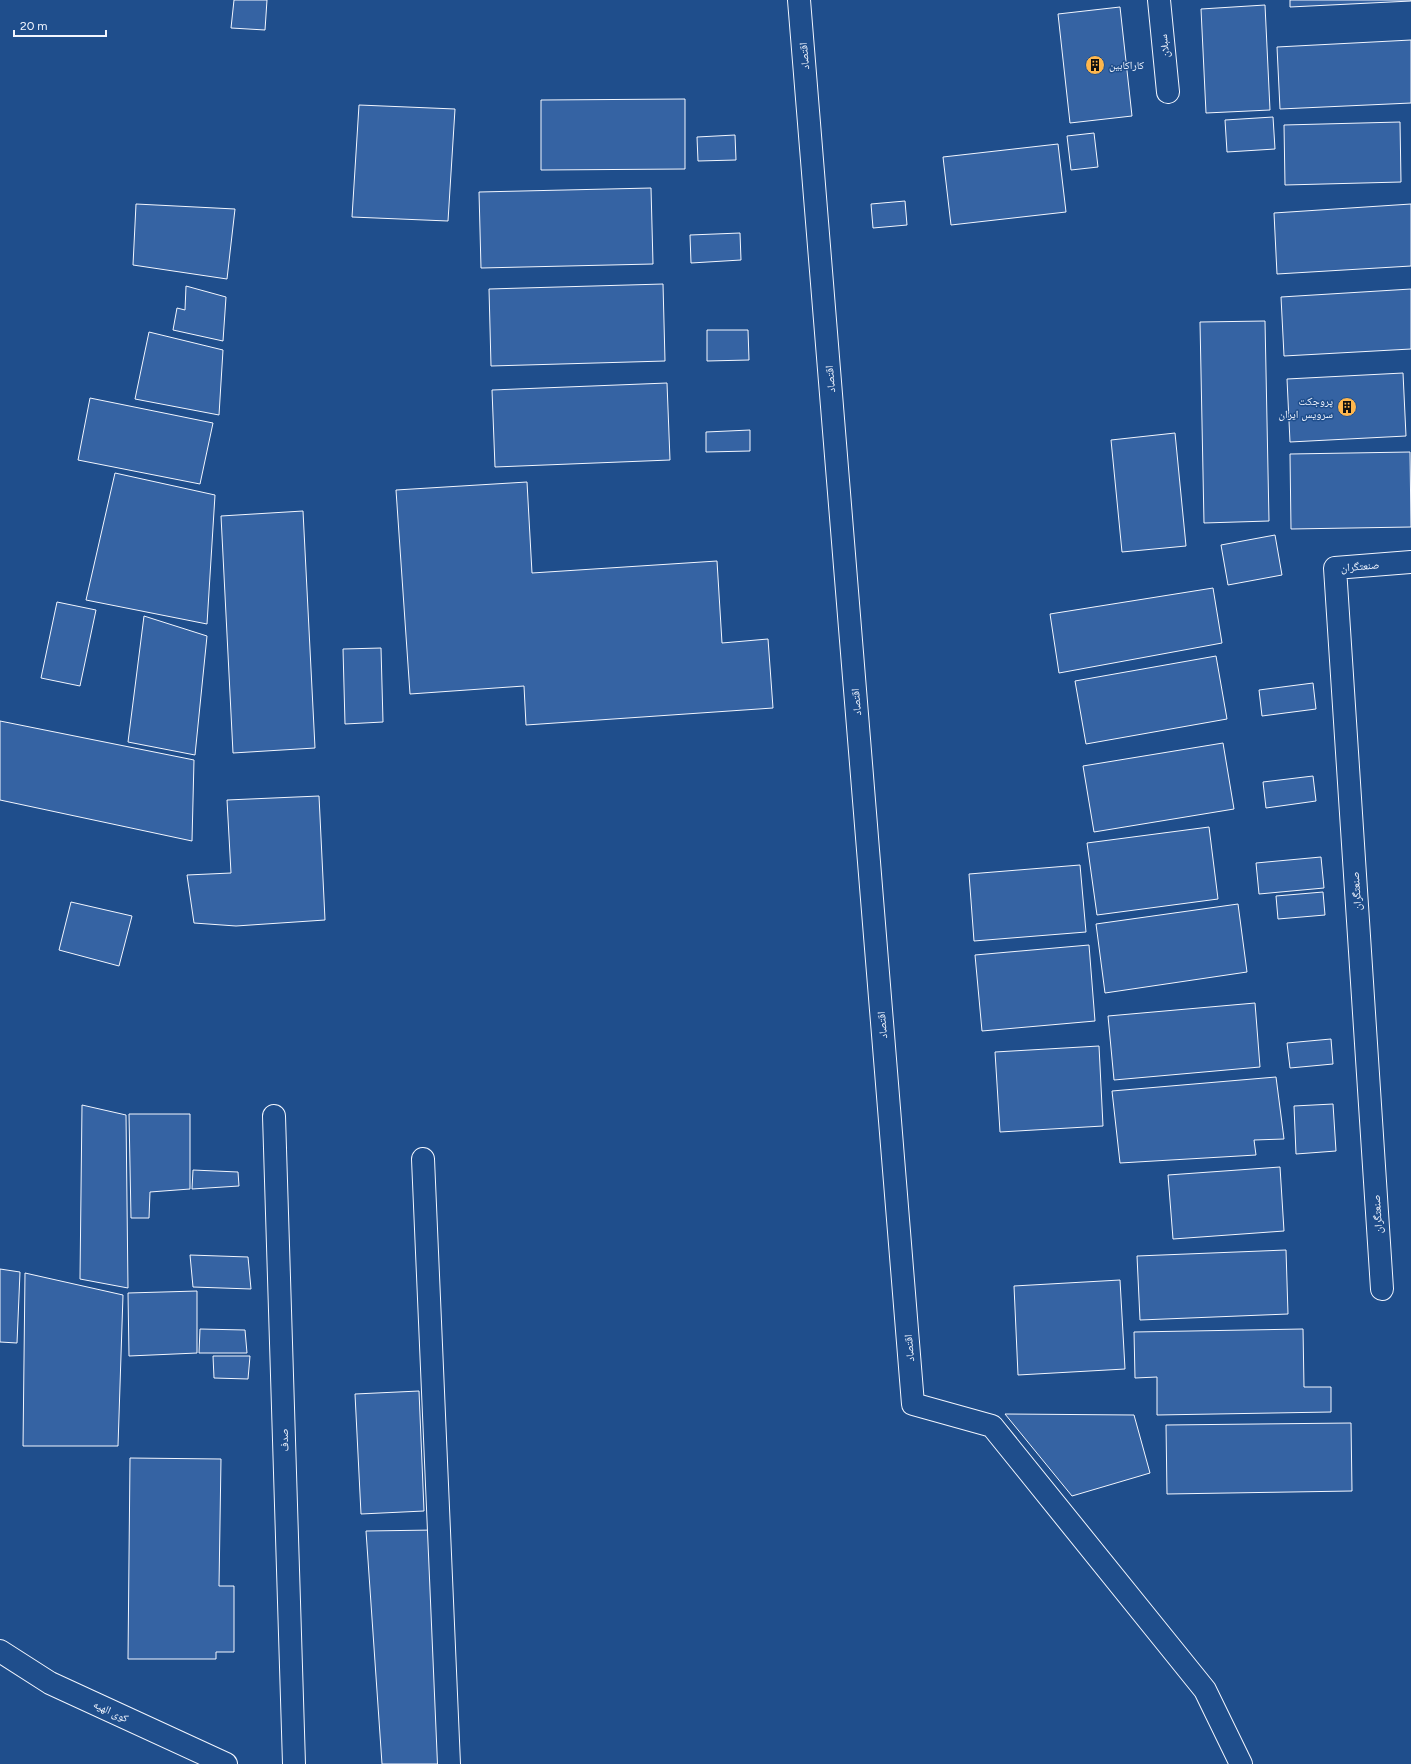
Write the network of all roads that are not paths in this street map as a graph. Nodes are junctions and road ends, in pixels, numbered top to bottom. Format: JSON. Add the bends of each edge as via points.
{"nodes":[{"id":1,"x":799,"y":0,"type":"edge"},
{"id":2,"x":1160,"y":0,"type":"edge"},
{"id":3,"x":1168,"y":92,"type":"dead end"},
{"id":4,"x":1411,"y":562,"type":"edge"},
{"id":5,"x":274,"y":1116,"type":"dead end"},
{"id":6,"x":423,"y":1159,"type":"dead end"},
{"id":7,"x":1382,"y":1289,"type":"dead end"},
{"id":8,"x":0,"y":1651,"type":"edge"},
{"id":9,"x":226,"y":1764,"type":"edge"},
{"id":10,"x":294,"y":1764,"type":"edge"},
{"id":11,"x":449,"y":1764,"type":"edge"},
{"id":12,"x":1241,"y":1764,"type":"edge"}],
"edges":[{"from":1,"to":12,"type":"street","name":"اقتصاد","via":[[913,1404],[992,1426],[1205,1690]]},
{"from":2,"to":3,"type":"street","name":"سبلان"},
{"from":4,"to":7,"type":"street","name":"صنعتگران","via":[[1335,568]]},
{"from":5,"to":10,"type":"street","name":"صدف"},
{"from":6,"to":11,"type":"street"},
{"from":8,"to":9,"type":"street","name":"کوی الهیه","via":[[50,1683]]}]}
